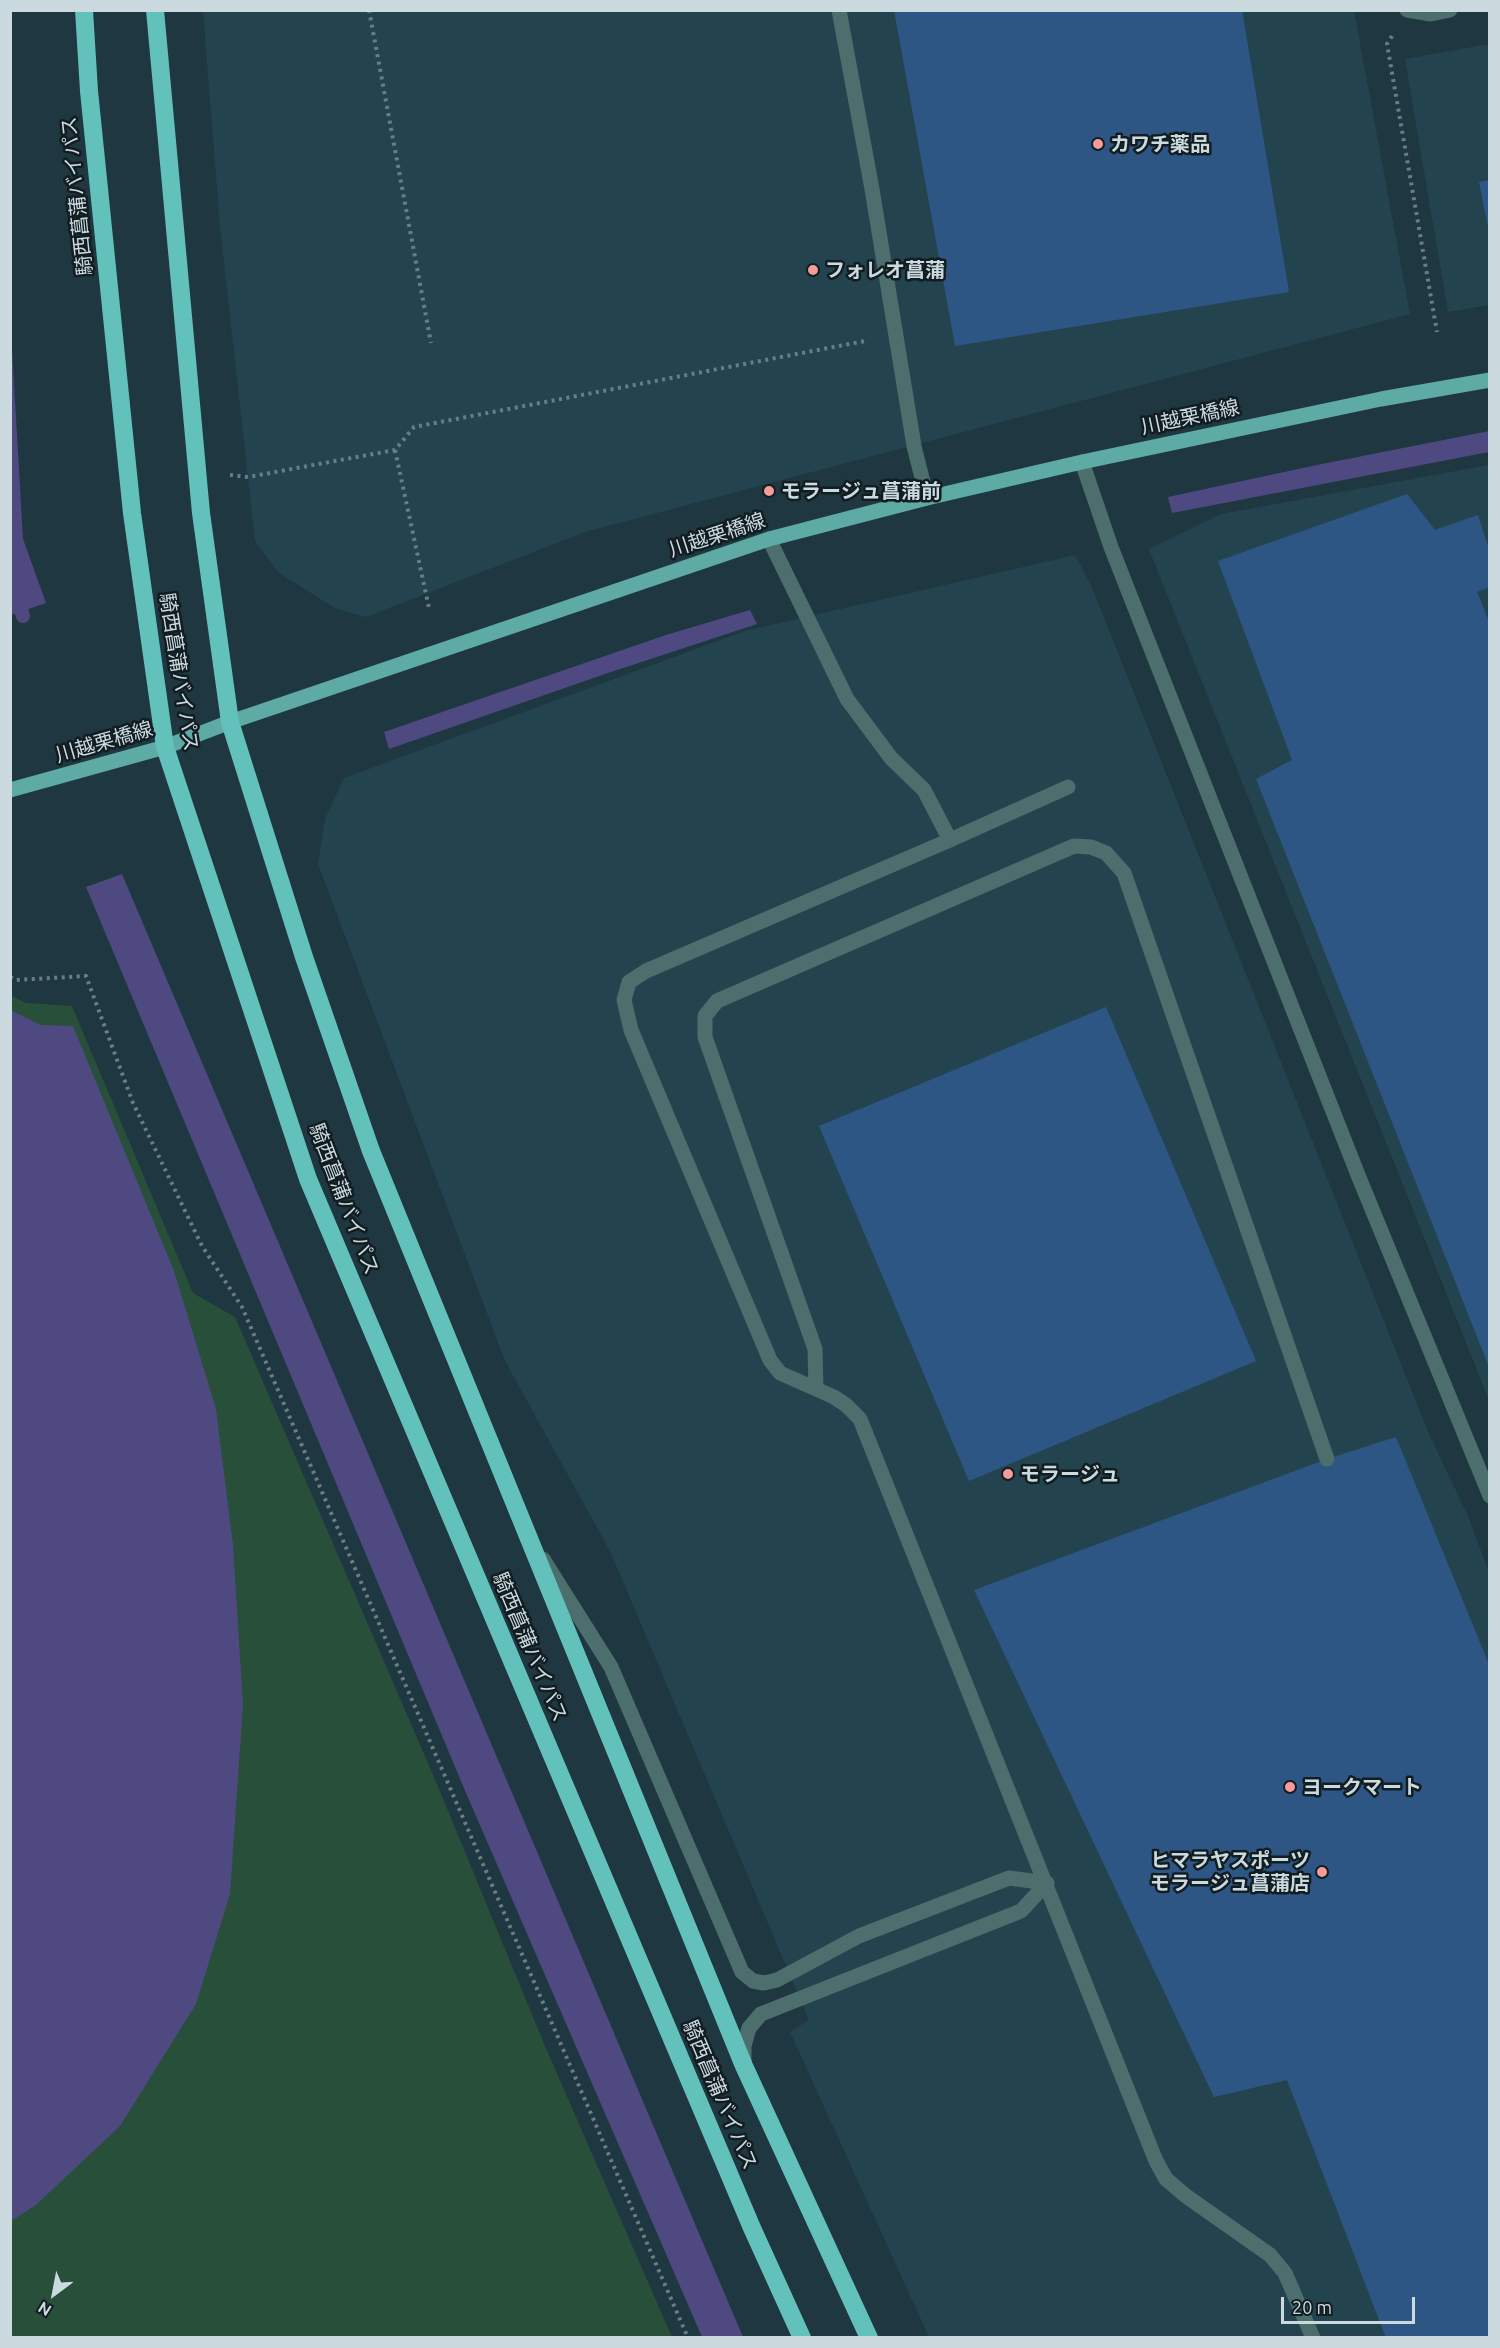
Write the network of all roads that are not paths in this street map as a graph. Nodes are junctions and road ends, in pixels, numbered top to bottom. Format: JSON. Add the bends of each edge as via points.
{"nodes":[{"id":1,"x":84,"y":10,"type":"edge"},
{"id":2,"x":155,"y":10,"type":"edge"},
{"id":3,"x":839,"y":10,"type":"edge"},
{"id":4,"x":1407,"y":10,"type":"edge"},
{"id":5,"x":1450,"y":10,"type":"edge"},
{"id":6,"x":1490,"y":380,"type":"edge"},
{"id":7,"x":1082,"y":462,"type":"junction"},
{"id":8,"x":927,"y":498,"type":"junction"},
{"id":9,"x":770,"y":539,"type":"junction"},
{"id":10,"x":230,"y":722,"type":"junction"},
{"id":11,"x":165,"y":747,"type":"junction"},
{"id":12,"x":1068,"y":787,"type":"dead end"},
{"id":13,"x":10,"y":790,"type":"edge"},
{"id":14,"x":950,"y":840,"type":"junction"},
{"id":15,"x":816,"y":1389,"type":"junction"},
{"id":16,"x":1327,"y":1459,"type":"dead end"},
{"id":17,"x":1490,"y":1496,"type":"edge"},
{"id":18,"x":527,"y":1534,"type":"junction"},
{"id":19,"x":1047,"y":1884,"type":"junction"},
{"id":20,"x":744,"y":2066,"type":"junction"},
{"id":21,"x":802,"y":2337,"type":"edge"},
{"id":22,"x":869,"y":2337,"type":"edge"},
{"id":23,"x":1313,"y":2337,"type":"edge"}],
"edges":[{"from":1,"to":11,"type":"highway","name":"騎西菖蒲バイパス","via":[[132,513]]},
{"from":2,"to":10,"type":"highway","name":"騎西菖蒲バイパス","via":[[201,513]]},
{"from":3,"to":8,"type":"street","via":[[914,446]]},
{"from":4,"to":5,"type":"street","via":[[1431,14]]},
{"from":6,"to":7,"type":"main road","name":"川越栗橋線","via":[[1380,399]]},
{"from":7,"to":8,"type":"main road","name":"川越栗橋線"},
{"from":7,"to":17,"type":"street","via":[[1111,547],[1324,1087]]},
{"from":8,"to":9,"type":"main road","name":"川越栗橋線"},
{"from":9,"to":10,"type":"main road","name":"川越栗橋線"},
{"from":9,"to":14,"type":"street","via":[[847,699],[891,758],[924,790]]},
{"from":10,"to":11,"type":"main road","name":"川越栗橋線"},
{"from":10,"to":18,"type":"highway","name":"騎西菖蒲バイパス","via":[[304,957],[371,1151]]},
{"from":11,"to":13,"type":"main road","name":"川越栗橋線"},
{"from":11,"to":21,"type":"highway","name":"騎西菖蒲バイパス","via":[[308,1179],[752,2228]]},
{"from":12,"to":14,"type":"street"},
{"from":14,"to":15,"type":"street","via":[[646,971],[629,982],[624,1000],[631,1030],[770,1360],[780,1373]]},
{"from":15,"to":16,"type":"street","via":[[815,1349],[705,1037],[705,1016],[717,1000],[1074,846],[1091,847],[1106,854],[1124,873]]},
{"from":15,"to":19,"type":"street","via":[[846,1405],[860,1419]]},
{"from":18,"to":19,"type":"street","via":[[611,1667],[742,1972],[753,1981],[777,1980],[859,1936],[1010,1878]]},
{"from":18,"to":20,"type":"highway","name":"騎西菖蒲バイパス"},
{"from":19,"to":20,"type":"street","via":[[1021,1911],[761,2014],[749,2028]]},
{"from":19,"to":23,"type":"street","via":[[1166,2179],[1270,2255],[1286,2273]]},
{"from":20,"to":22,"type":"highway","name":"騎西菖蒲バイパス"}]}
